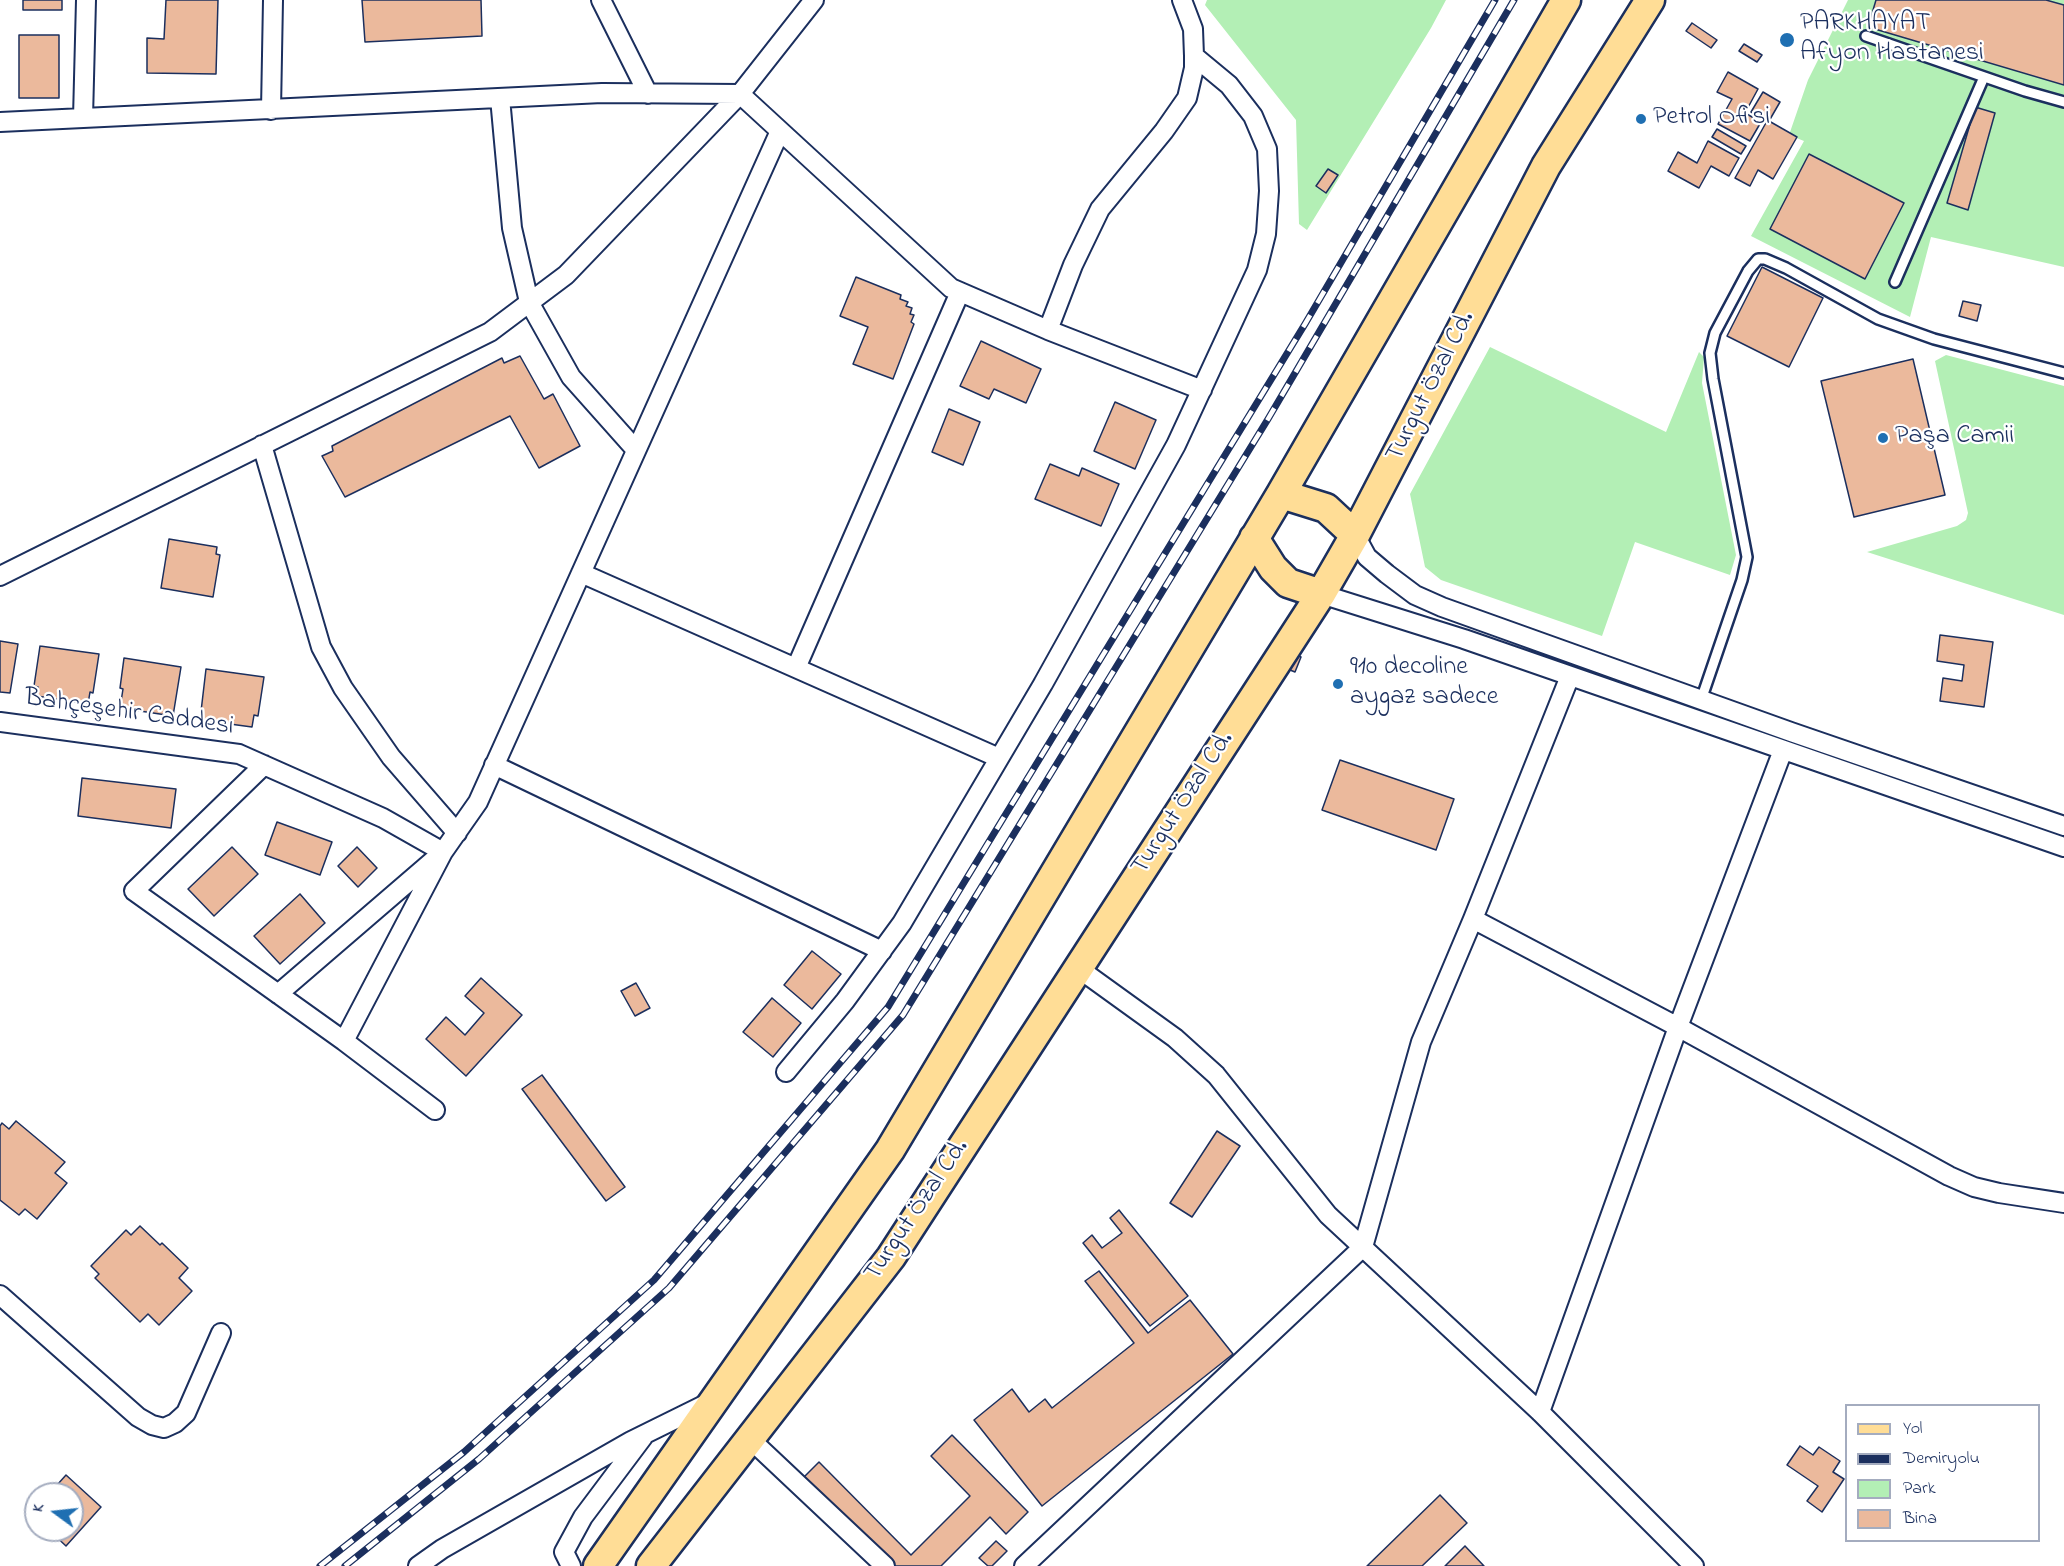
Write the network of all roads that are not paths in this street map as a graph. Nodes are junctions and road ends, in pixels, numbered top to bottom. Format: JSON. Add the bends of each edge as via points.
{"nodes":[{"id":1,"x":86,"y":0,"type":"edge"},
{"id":2,"x":273,"y":0,"type":"edge"},
{"id":3,"x":601,"y":0,"type":"edge"},
{"id":4,"x":814,"y":0,"type":"edge"},
{"id":5,"x":1182,"y":0,"type":"edge"},
{"id":6,"x":1566,"y":0,"type":"edge"},
{"id":7,"x":1650,"y":0,"type":"edge"},
{"id":8,"x":1866,"y":36,"type":"dead end"},
{"id":9,"x":1194,"y":56,"type":"junction"},
{"id":10,"x":1983,"y":77,"type":"junction"},
{"id":11,"x":648,"y":94,"type":"junction"},
{"id":12,"x":740,"y":94,"type":"junction"},
{"id":13,"x":500,"y":98,"type":"junction"},
{"id":14,"x":2064,"y":102,"type":"edge"},
{"id":15,"x":271,"y":110,"type":"junction"},
{"id":16,"x":83,"y":118,"type":"junction"},
{"id":17,"x":0,"y":122,"type":"edge"},
{"id":18,"x":780,"y":131,"type":"junction"},
{"id":19,"x":1895,"y":282,"type":"dead end"},
{"id":20,"x":960,"y":292,"type":"junction"},
{"id":21,"x":529,"y":302,"type":"junction"},
{"id":22,"x":1048,"y":330,"type":"junction"},
{"id":23,"x":2064,"y":373,"type":"edge"},
{"id":24,"x":1202,"y":390,"type":"junction"},
{"id":25,"x":262,"y":445,"type":"junction"},
{"id":26,"x":636,"y":450,"type":"junction"},
{"id":27,"x":1281,"y":494,"type":"junction"},
{"id":28,"x":1355,"y":535,"type":"junction"},
{"id":29,"x":1254,"y":538,"type":"junction"},
{"id":30,"x":581,"y":573,"type":"junction"},
{"id":31,"x":0,"y":576,"type":"edge"},
{"id":32,"x":1321,"y":594,"type":"junction"},
{"id":33,"x":796,"y":668,"type":"junction"},
{"id":34,"x":1570,"y":676,"type":"junction"},
{"id":35,"x":1701,"y":700,"type":"junction"},
{"id":36,"x":0,"y":722,"type":"edge"},
{"id":37,"x":1782,"y":750,"type":"junction"},
{"id":38,"x":999,"y":758,"type":"junction"},
{"id":39,"x":264,"y":765,"type":"junction"},
{"id":40,"x":494,"y":765,"type":"junction"},
{"id":41,"x":2064,"y":825,"type":"edge"},
{"id":42,"x":457,"y":832,"type":"junction"},
{"id":43,"x":2064,"y":847,"type":"edge"},
{"id":44,"x":444,"y":852,"type":"junction"},
{"id":45,"x":1473,"y":919,"type":"junction"},
{"id":46,"x":882,"y":951,"type":"junction"},
{"id":47,"x":1078,"y":968,"type":"junction"},
{"id":48,"x":278,"y":994,"type":"junction"},
{"id":49,"x":1678,"y":1027,"type":"junction"},
{"id":50,"x":344,"y":1041,"type":"junction"},
{"id":51,"x":786,"y":1072,"type":"dead end"},
{"id":52,"x":435,"y":1110,"type":"dead end"},
{"id":53,"x":2064,"y":1203,"type":"edge"},
{"id":54,"x":1363,"y":1247,"type":"junction"},
{"id":55,"x":0,"y":1295,"type":"edge"},
{"id":56,"x":221,"y":1333,"type":"dead end"},
{"id":57,"x":714,"y":1400,"type":"junction"},
{"id":58,"x":1540,"y":1412,"type":"junction"},
{"id":59,"x":646,"y":1433,"type":"junction"},
{"id":60,"x":749,"y":1438,"type":"junction"},
{"id":61,"x":418,"y":1566,"type":"edge"},
{"id":62,"x":571,"y":1566,"type":"edge"},
{"id":63,"x":597,"y":1566,"type":"edge"},
{"id":64,"x":651,"y":1566,"type":"edge"},
{"id":65,"x":885,"y":1566,"type":"edge"},
{"id":66,"x":1024,"y":1566,"type":"edge"},
{"id":67,"x":1694,"y":1566,"type":"edge"}],
"edges":[{"from":1,"to":16,"type":"street"},
{"from":2,"to":15,"type":"street"},
{"from":3,"to":11,"type":"street"},
{"from":4,"to":12,"type":"street"},
{"from":5,"to":9,"type":"street","via":[[1193,29]]},
{"from":6,"to":27,"type":"main road"},
{"from":7,"to":28,"type":"main road","name":"Turgut Özal Cd.","via":[[1546,166]]},
{"from":8,"to":10,"type":"lane"},
{"from":9,"to":22,"type":"street","via":[[1187,98],[1100,209],[1072,265]]},
{"from":9,"to":24,"type":"street","via":[[1229,85],[1253,116],[1268,149],[1266,234],[1257,270]]},
{"from":10,"to":14,"type":"lane"},
{"from":10,"to":19,"type":"lane"},
{"from":11,"to":12,"type":"street"},
{"from":11,"to":13,"type":"street"},
{"from":12,"to":18,"type":"street"},
{"from":12,"to":21,"type":"street","via":[[566,275]]},
{"from":13,"to":15,"type":"street"},
{"from":13,"to":21,"type":"street","via":[[512,228]]},
{"from":15,"to":16,"type":"street"},
{"from":16,"to":17,"type":"street"},
{"from":18,"to":20,"type":"street","via":[[951,288]]},
{"from":18,"to":26,"type":"street"},
{"from":20,"to":22,"type":"street"},
{"from":20,"to":33,"type":"street"},
{"from":21,"to":25,"type":"street","via":[[490,332]]},
{"from":21,"to":26,"type":"street","via":[[571,377]]},
{"from":22,"to":24,"type":"street"},
{"from":23,"to":35,"type":"lane","via":[[1934,339],[1878,319],[1786,268],[1758,259],[1715,333],[1710,353],[1747,556]]},
{"from":24,"to":38,"type":"street","via":[[1176,445]]},
{"from":25,"to":31,"type":"street"},
{"from":25,"to":42,"type":"street","via":[[321,647],[343,688],[391,757]]},
{"from":26,"to":30,"type":"street"},
{"from":27,"to":28,"type":"main road","via":[[1326,508]]},
{"from":27,"to":29,"type":"main road"},
{"from":28,"to":32,"type":"main road","name":"Turgut Özal Cd."},
{"from":28,"to":35,"type":"street","via":[[1367,557],[1415,595],[1442,608]]},
{"from":29,"to":32,"type":"main road","via":[[1272,568],[1287,583]]},
{"from":29,"to":57,"type":"main road","via":[[890,1150]]},
{"from":30,"to":33,"type":"street"},
{"from":30,"to":40,"type":"street"},
{"from":32,"to":34,"type":"street"},
{"from":32,"to":47,"type":"main road","name":"Turgut Özal Cd."},
{"from":33,"to":38,"type":"street"},
{"from":34,"to":37,"type":"street"},
{"from":34,"to":45,"type":"street"},
{"from":35,"to":41,"type":"street"},
{"from":36,"to":39,"type":"street","name":"Bahçeşehir Caddesi","via":[[239,754]]},
{"from":37,"to":43,"type":"street"},
{"from":37,"to":49,"type":"street"},
{"from":38,"to":46,"type":"street"},
{"from":39,"to":44,"type":"street","name":"Bahçeşehir Caddesi","via":[[383,818]]},
{"from":39,"to":48,"type":"street","via":[[134,891]]},
{"from":40,"to":42,"type":"street","via":[[478,802]]},
{"from":40,"to":46,"type":"street"},
{"from":42,"to":44,"type":"street"},
{"from":44,"to":48,"type":"street"},
{"from":44,"to":50,"type":"street"},
{"from":45,"to":49,"type":"street"},
{"from":45,"to":54,"type":"street","via":[[1421,1042]]},
{"from":46,"to":51,"type":"street"},
{"from":47,"to":54,"type":"street","via":[[1175,1038],[1216,1075],[1328,1215]]},
{"from":47,"to":60,"type":"main road","name":"Turgut Özal Cd.","via":[[891,1257]]},
{"from":48,"to":50,"type":"street"},
{"from":49,"to":53,"type":"street","via":[[1949,1176],[1999,1193]]},
{"from":49,"to":58,"type":"street"},
{"from":50,"to":52,"type":"street"},
{"from":54,"to":58,"type":"street"},
{"from":54,"to":66,"type":"street"},
{"from":55,"to":56,"type":"street","via":[[138,1417],[164,1428],[186,1413]]},
{"from":57,"to":59,"type":"street"},
{"from":57,"to":63,"type":"main road"},
{"from":58,"to":67,"type":"street"},
{"from":59,"to":61,"type":"street"},
{"from":59,"to":62,"type":"street","via":[[583,1517],[564,1552]]},
{"from":60,"to":64,"type":"main road","name":"Turgut Özal Cd."},
{"from":60,"to":65,"type":"street"}]}
